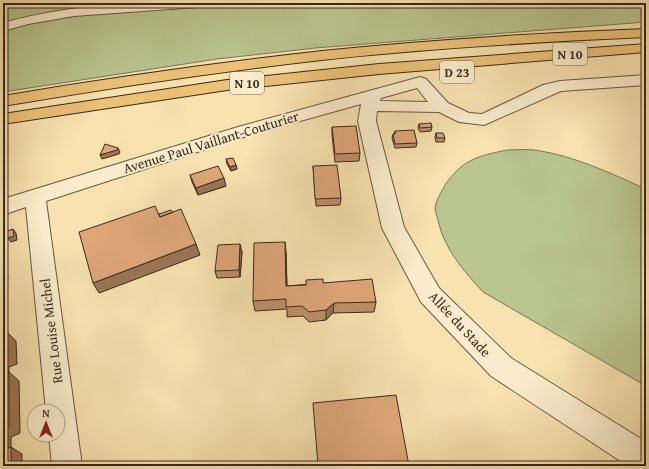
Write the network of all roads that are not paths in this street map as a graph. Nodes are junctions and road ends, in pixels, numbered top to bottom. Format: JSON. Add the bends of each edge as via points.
{"nodes":[{"id":1,"x":198,"y":3,"type":"edge"},
{"id":2,"x":646,"y":24,"type":"edge"},
{"id":3,"x":3,"y":27,"type":"edge"},
{"id":4,"x":646,"y":33,"type":"edge"},
{"id":5,"x":589,"y":35,"type":"junction"},
{"id":6,"x":646,"y":48,"type":"edge"},
{"id":7,"x":493,"y":60,"type":"junction"},
{"id":8,"x":646,"y":80,"type":"edge"},
{"id":9,"x":420,"y":82,"type":"junction"},
{"id":10,"x":372,"y":100,"type":"junction"},
{"id":11,"x":3,"y":101,"type":"edge"},
{"id":12,"x":442,"y":107,"type":"junction"},
{"id":13,"x":3,"y":119,"type":"edge"},
{"id":14,"x":35,"y":196,"type":"junction"},
{"id":15,"x":3,"y":206,"type":"edge"},
{"id":16,"x":646,"y":460,"type":"edge"},
{"id":17,"x":67,"y":466,"type":"edge"}],
"edges":[{"from":1,"to":3,"type":"street","via":[[58,15]]},
{"from":2,"to":5,"type":"main road","via":[[601,27]]},
{"from":4,"to":5,"type":"main road","number":"N 10"},
{"from":5,"to":11,"type":"main road","number":"N 10","via":[[373,50],[273,61],[63,90]]},
{"from":6,"to":7,"type":"main road","number":"N 10"},
{"from":7,"to":9,"type":"main road","number":"D 23"},
{"from":7,"to":13,"type":"main road","number":"N 10","via":[[227,85]]},
{"from":8,"to":12,"type":"street","via":[[560,86],[484,120],[465,118]]},
{"from":9,"to":10,"type":"street","name":"Avenue Paul Vaillant-Couturier","number":"D 23"},
{"from":9,"to":12,"type":"street"},
{"from":10,"to":12,"type":"street"},
{"from":10,"to":14,"type":"street","name":"Avenue Paul Vaillant-Couturier","number":"D 23","via":[[244,131]]},
{"from":10,"to":16,"type":"street","name":"Allée du Stade","via":[[367,121],[393,228],[430,295],[501,367]]},
{"from":14,"to":15,"type":"street","name":"Avenue Paul Vaillant-Couturier","number":"D 23"},
{"from":14,"to":17,"type":"street","name":"Rue Louise Michel"}]}
